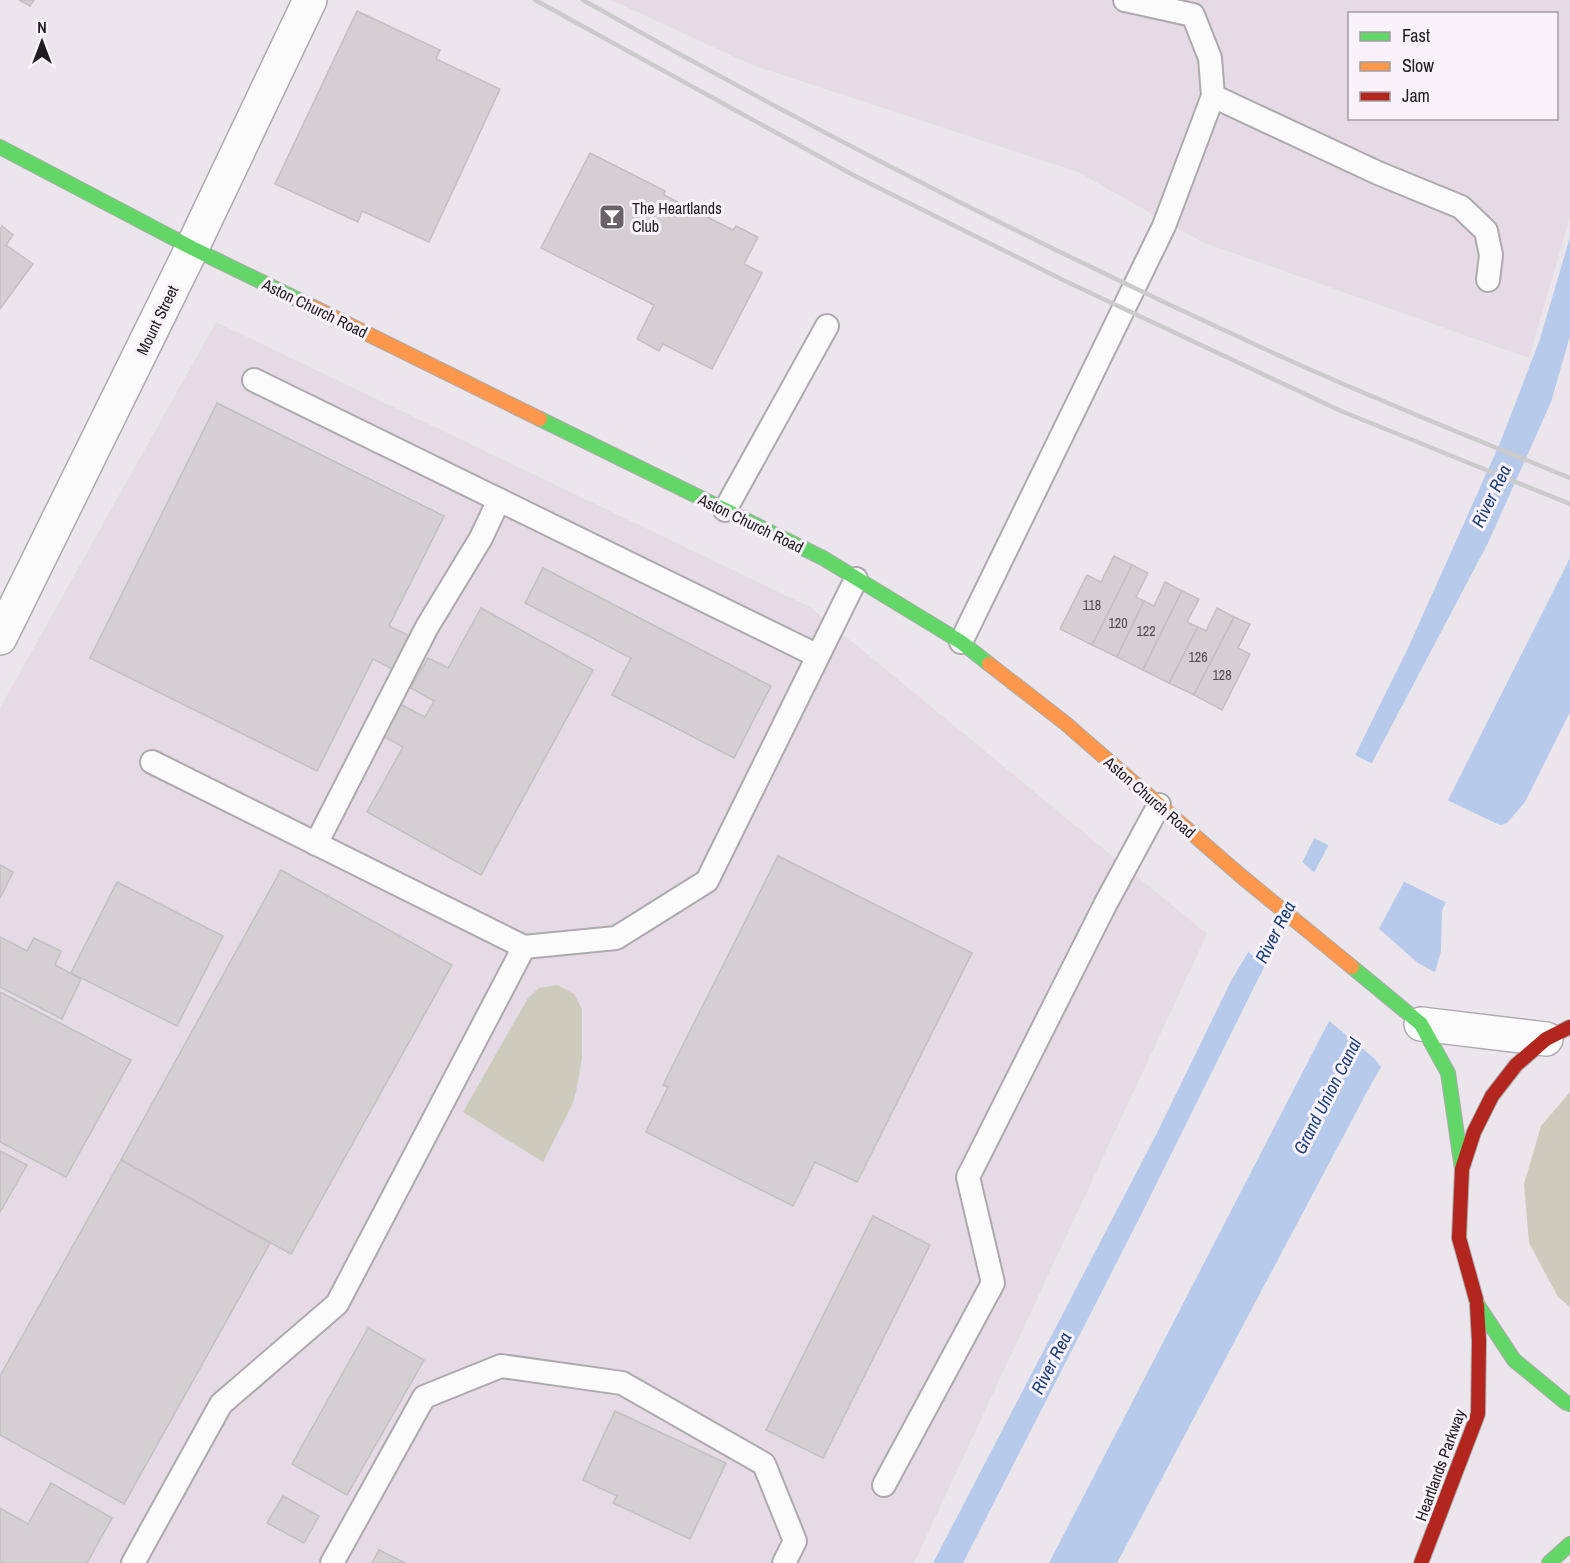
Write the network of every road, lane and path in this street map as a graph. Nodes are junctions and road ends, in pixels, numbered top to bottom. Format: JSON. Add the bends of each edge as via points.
{"nodes":[{"id":1,"x":310,"y":0,"type":"edge"},
{"id":2,"x":1125,"y":0,"type":"edge"},
{"id":3,"x":1198,"y":8,"type":"edge"},
{"id":4,"x":1213,"y":96,"type":"junction"},
{"id":5,"x":0,"y":147,"type":"edge"},
{"id":6,"x":192,"y":248,"type":"junction"},
{"id":7,"x":1488,"y":280,"type":"dead end"},
{"id":8,"x":827,"y":326,"type":"dead end"},
{"id":9,"x":254,"y":380,"type":"dead end"},
{"id":10,"x":499,"y":500,"type":"junction"},
{"id":11,"x":725,"y":510,"type":"junction"},
{"id":12,"x":856,"y":579,"type":"junction"},
{"id":13,"x":2,"y":628,"type":"edge"},
{"id":14,"x":961,"y":642,"type":"junction"},
{"id":15,"x":818,"y":656,"type":"junction"},
{"id":16,"x":152,"y":762,"type":"dead end"},
{"id":17,"x":1159,"y":805,"type":"junction"},
{"id":18,"x":316,"y":844,"type":"junction"},
{"id":19,"x":524,"y":947,"type":"junction"},
{"id":20,"x":1421,"y":1024,"type":"junction"},
{"id":21,"x":1558,"y":1033,"type":"edge"},
{"id":22,"x":1462,"y":1169,"type":"junction"},
{"id":23,"x":1477,"y":1304,"type":"junction"},
{"id":24,"x":1570,"y":1404,"type":"edge"},
{"id":25,"x":884,"y":1485,"type":"dead end"},
{"id":26,"x":1570,"y":1544,"type":"edge"},
{"id":27,"x":133,"y":1563,"type":"edge"},
{"id":28,"x":332,"y":1563,"type":"edge"},
{"id":29,"x":784,"y":1563,"type":"edge"},
{"id":30,"x":1421,"y":1563,"type":"edge"},
{"id":31,"x":1549,"y":1563,"type":"edge"}],
"edges":[{"from":1,"to":6,"type":"street","name":"Mount Street"},
{"from":2,"to":3,"type":"lane"},
{"from":3,"to":4,"type":"lane","via":[[1210,58]]},
{"from":4,"to":7,"type":"lane","via":[[1461,207],[1486,231],[1491,255]]},
{"from":4,"to":14,"type":"lane","via":[[1164,226]]},
{"from":5,"to":6,"type":"street","name":"Aston Church Road"},
{"from":6,"to":11,"type":"street","name":"Aston Church Road"},
{"from":6,"to":13,"type":"street","name":"Mount Street"},
{"from":8,"to":11,"type":"lane"},
{"from":9,"to":10,"type":"lane"},
{"from":10,"to":15,"type":"lane"},
{"from":10,"to":18,"type":"lane","via":[[482,538],[427,627]]},
{"from":11,"to":12,"type":"street","name":"Aston Church Road","via":[[823,558]]},
{"from":12,"to":14,"type":"street","name":"Aston Church Road"},
{"from":12,"to":15,"type":"lane"},
{"from":14,"to":17,"type":"street","name":"Aston Church Road","via":[[1065,723]]},
{"from":15,"to":19,"type":"lane","via":[[707,881],[616,938]]},
{"from":16,"to":18,"type":"lane"},
{"from":17,"to":20,"type":"street","name":"Aston Church Road"},
{"from":17,"to":25,"type":"lane","via":[[968,1177],[993,1283]]},
{"from":18,"to":19,"type":"lane"},
{"from":19,"to":27,"type":"lane","via":[[337,1304],[221,1404]]},
{"from":20,"to":21,"type":"street"},
{"from":20,"to":22,"type":"street","name":"Aston Church Road","via":[[1448,1073]]},
{"from":21,"to":22,"type":"street","via":[[1516,1065],[1492,1096]]},
{"from":22,"to":23,"type":"street","via":[[1459,1238]]},
{"from":23,"to":24,"type":"street","via":[[1514,1360]]},
{"from":23,"to":30,"type":"street","name":"Heartlands Parkway","via":[[1478,1413]]},
{"from":26,"to":31,"type":"street"},
{"from":28,"to":29,"type":"lane","via":[[424,1397],[501,1366],[622,1383],[764,1464],[795,1541]]}]}
